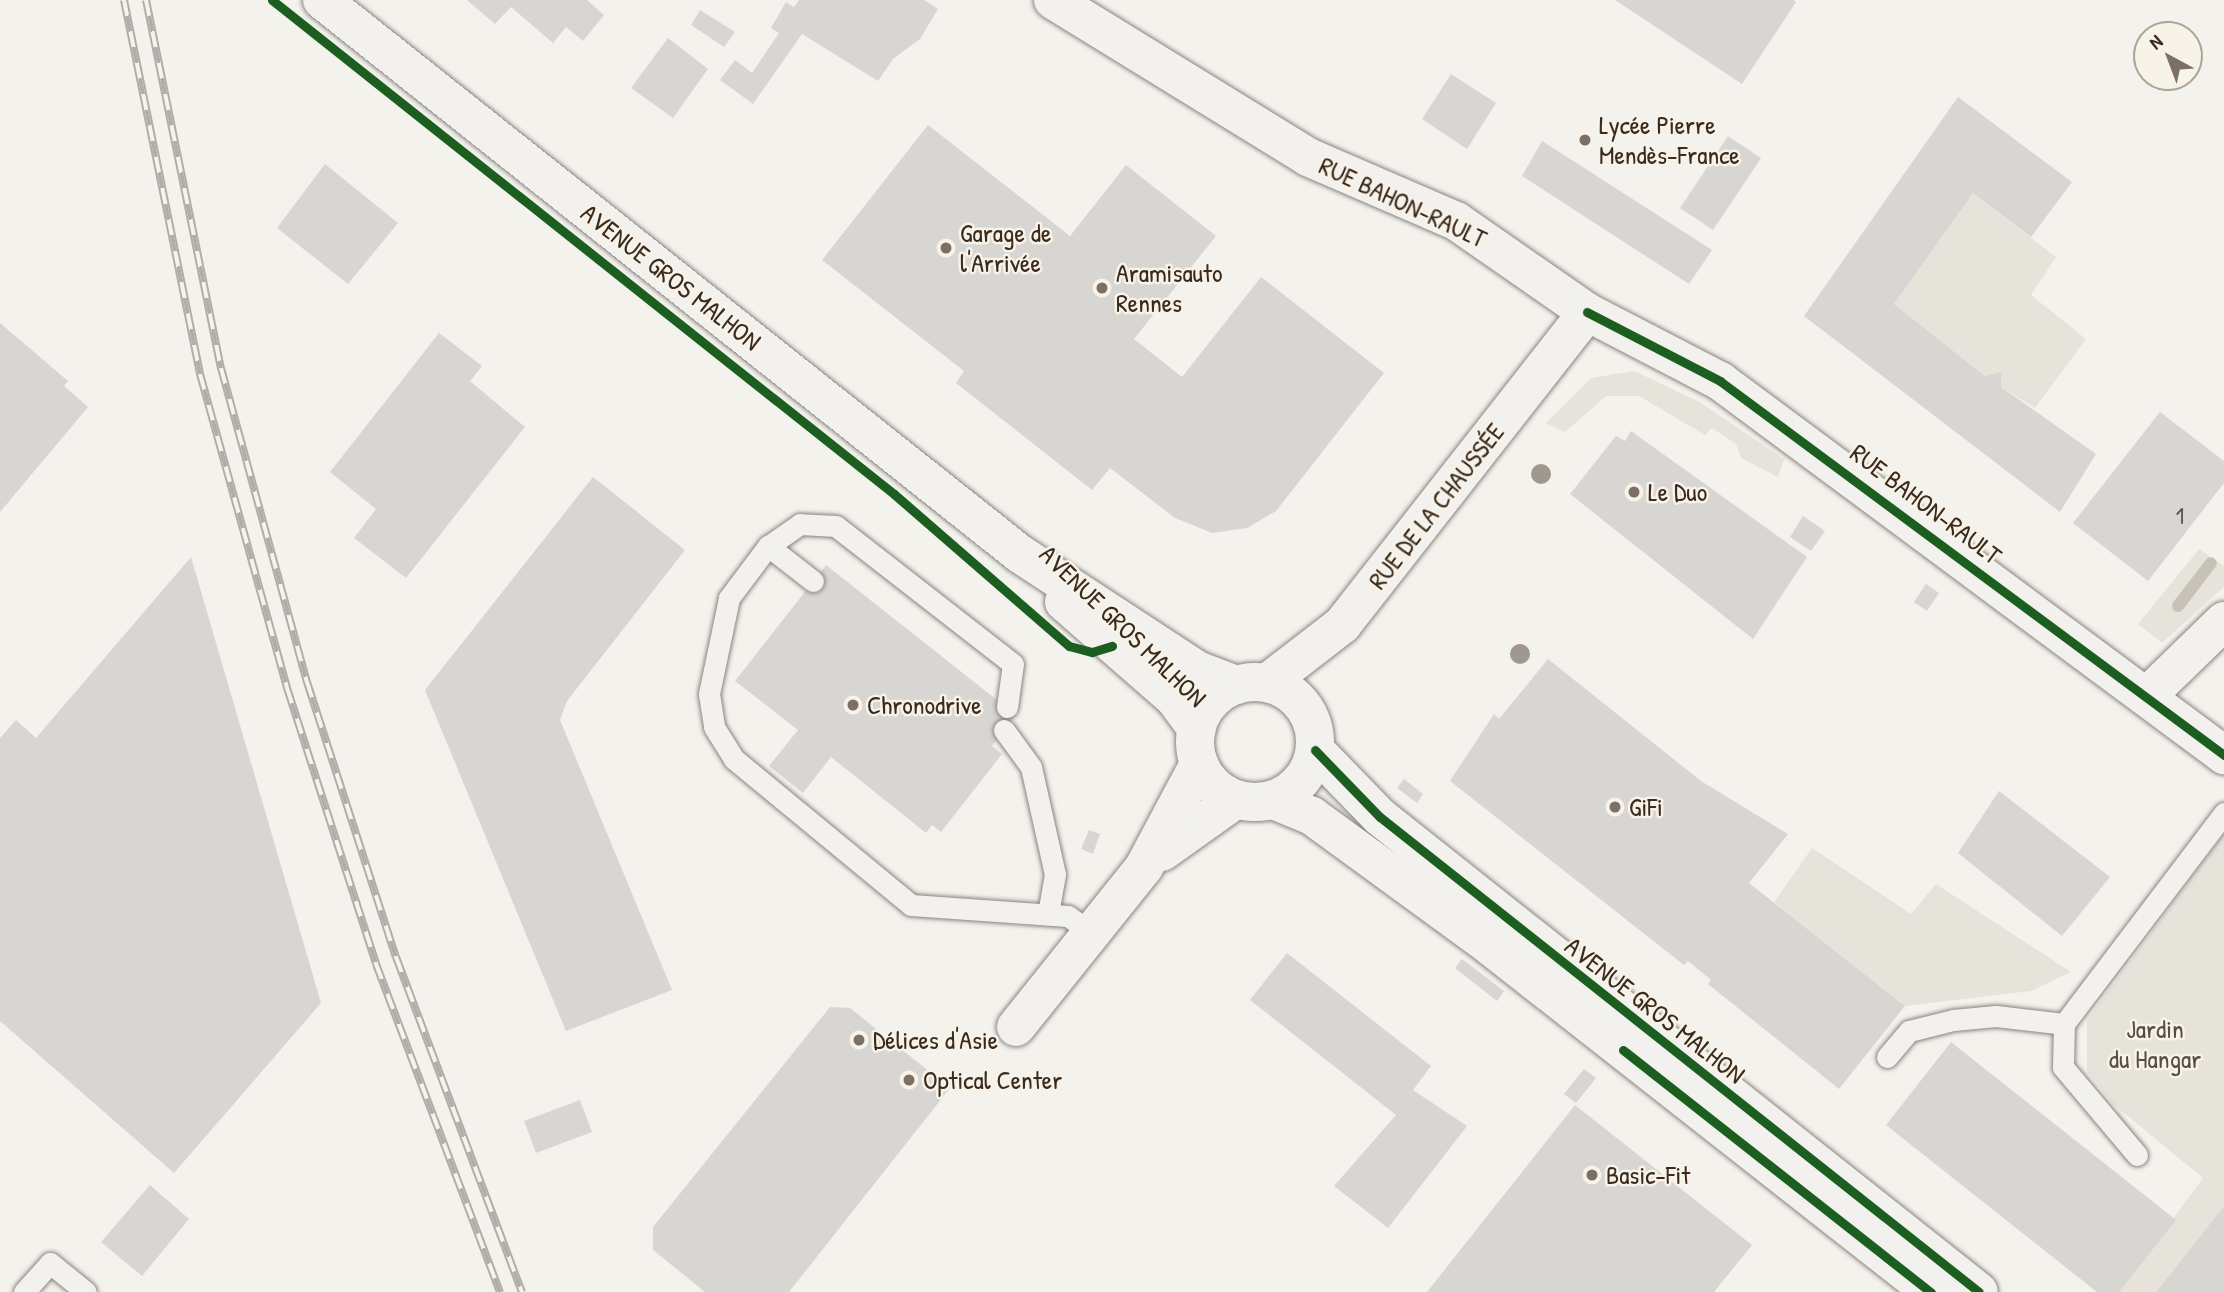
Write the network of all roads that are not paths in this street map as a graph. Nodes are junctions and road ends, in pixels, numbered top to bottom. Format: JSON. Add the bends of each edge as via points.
{"nodes":[{"id":1,"x":322,"y":0,"type":"edge"},
{"id":2,"x":1053,"y":0,"type":"edge"},
{"id":3,"x":1587,"y":312,"type":"junction"},
{"id":4,"x":768,"y":546,"type":"junction"},
{"id":5,"x":1020,"y":554,"type":"junction"},
{"id":6,"x":813,"y":580,"type":"dead end"},
{"id":7,"x":2224,"y":621,"type":"edge"},
{"id":8,"x":1251,"y":684,"type":"junction"},
{"id":9,"x":2148,"y":695,"type":"junction"},
{"id":10,"x":1007,"y":707,"type":"dead end"},
{"id":11,"x":1004,"y":730,"type":"dead end"},
{"id":12,"x":1198,"y":746,"type":"junction"},
{"id":13,"x":1315,"y":750,"type":"junction"},
{"id":14,"x":2224,"y":755,"type":"edge"},
{"id":15,"x":1236,"y":800,"type":"junction"},
{"id":16,"x":1273,"y":800,"type":"junction"},
{"id":17,"x":2224,"y":813,"type":"edge"},
{"id":18,"x":1144,"y":867,"type":"junction"},
{"id":19,"x":1048,"y":914,"type":"junction"},
{"id":20,"x":1091,"y":933,"type":"junction"},
{"id":21,"x":2064,"y":1024,"type":"junction"},
{"id":22,"x":1016,"y":1027,"type":"dead end"},
{"id":23,"x":1887,"y":1057,"type":"dead end"},
{"id":24,"x":2137,"y":1155,"type":"dead end"},
{"id":25,"x":24,"y":1292,"type":"edge"},
{"id":26,"x":86,"y":1292,"type":"edge"},
{"id":27,"x":1931,"y":1292,"type":"edge"},
{"id":28,"x":1979,"y":1292,"type":"edge"}],
"edges":[{"from":1,"to":5,"type":"main road","name":"AVENUE GROS MALHON"},
{"from":2,"to":3,"type":"main road","name":"RUE BAHON-RAULT","via":[[1308,157],[1456,221]]},
{"from":3,"to":8,"type":"main road","name":"RUE DE LA CHAUSSÉE","via":[[1342,625]]},
{"from":3,"to":9,"type":"main road","name":"RUE BAHON-RAULT","via":[[1720,381]]},
{"from":4,"to":6,"type":"lane"},
{"from":4,"to":10,"type":"lane","via":[[800,524],[836,526],[1013,664]]},
{"from":4,"to":19,"type":"lane","via":[[729,598],[709,694],[714,727],[734,760],[911,905]]},
{"from":5,"to":8,"type":"main road","name":"AVENUE GROS MALHON","via":[[1197,670]]},
{"from":5,"to":12,"type":"main road","name":"AVENUE GROS MALHON","via":[[1069,607],[1189,712]]},
{"from":7,"to":9,"type":"main road"},
{"from":8,"to":12,"type":"main road","via":[[1211,702]]},
{"from":8,"to":13,"type":"main road","via":[[1304,708]]},
{"from":9,"to":14,"type":"main road","name":"RUE BAHON-RAULT"},
{"from":11,"to":19,"type":"lane","via":[[1031,767],[1055,874]]},
{"from":12,"to":15,"type":"main road","via":[[1220,791]]},
{"from":12,"to":18,"type":"main road"},
{"from":13,"to":16,"type":"main road","via":[[1302,781]]},
{"from":13,"to":28,"type":"main road","name":"AVENUE GROS MALHON","via":[[1380,817]]},
{"from":15,"to":16,"type":"main road"},
{"from":15,"to":18,"type":"main road"},
{"from":16,"to":27,"type":"main road","name":"AVENUE GROS MALHON","via":[[1312,816],[1490,946]]},
{"from":17,"to":21,"type":"lane"},
{"from":18,"to":20,"type":"main road"},
{"from":19,"to":20,"type":"lane","via":[[1068,916]]},
{"from":20,"to":22,"type":"main road"},
{"from":21,"to":23,"type":"lane","via":[[1996,1016],[1953,1020],[1909,1031]]},
{"from":21,"to":24,"type":"lane","via":[[2063,1067]]},
{"from":25,"to":26,"type":"lane","via":[[50,1263]]}]}
